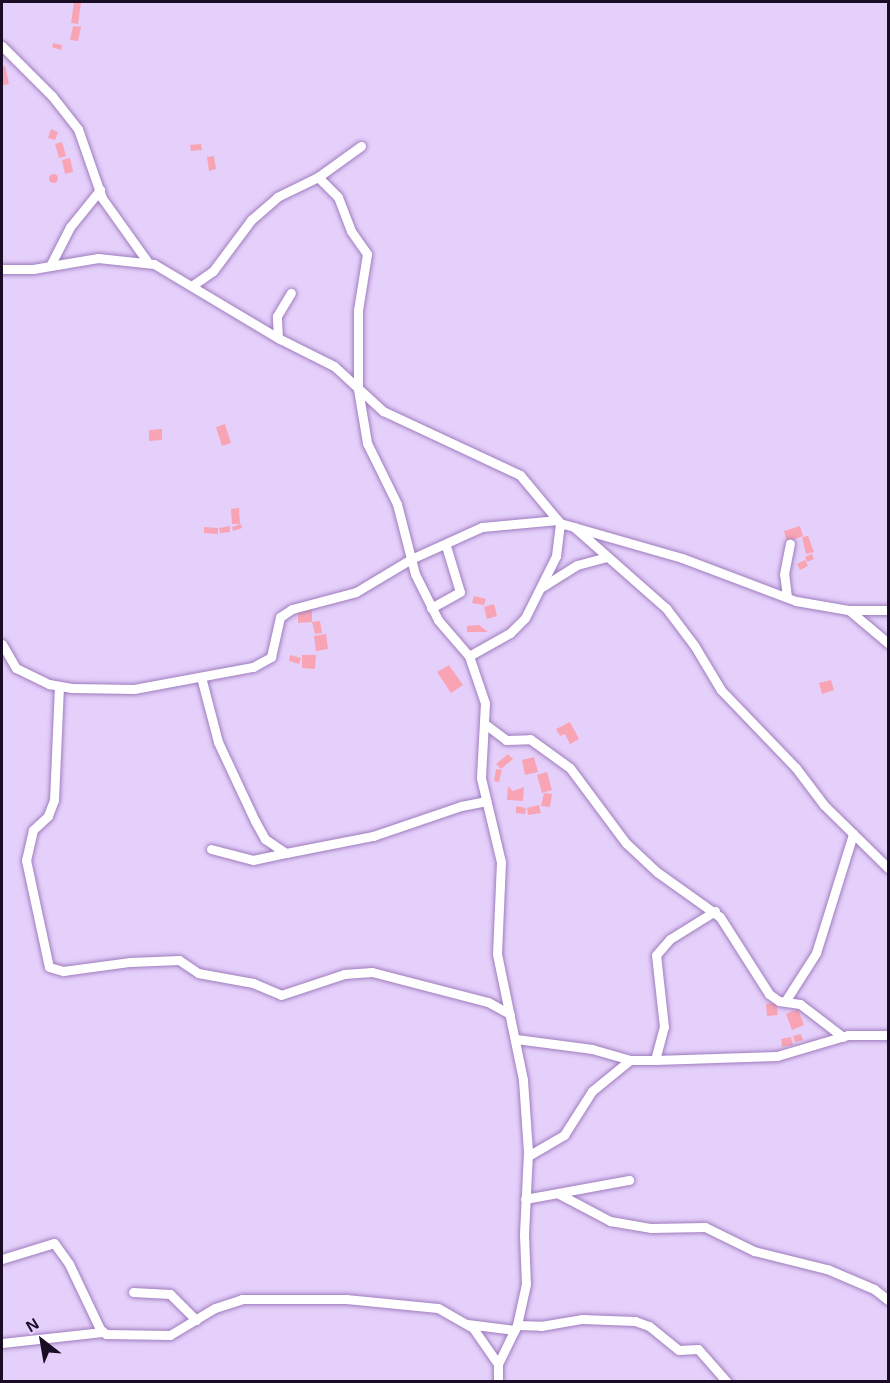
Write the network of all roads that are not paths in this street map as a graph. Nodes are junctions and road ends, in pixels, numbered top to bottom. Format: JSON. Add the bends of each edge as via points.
{"nodes":[{"id":1,"x":2,"y":45,"type":"edge"},
{"id":2,"x":361,"y":146,"type":"dead end"},
{"id":3,"x":318,"y":177,"type":"junction"},
{"id":4,"x":100,"y":190,"type":"junction"},
{"id":5,"x":147,"y":261,"type":"junction"},
{"id":6,"x":50,"y":266,"type":"junction"},
{"id":7,"x":2,"y":269,"type":"edge"},
{"id":8,"x":193,"y":285,"type":"junction"},
{"id":9,"x":291,"y":293,"type":"dead end"},
{"id":10,"x":278,"y":338,"type":"junction"},
{"id":11,"x":358,"y":389,"type":"junction"},
{"id":12,"x":559,"y":522,"type":"junction"},
{"id":13,"x":574,"y":528,"type":"junction"},
{"id":14,"x":790,"y":544,"type":"dead end"},
{"id":15,"x":446,"y":546,"type":"junction"},
{"id":16,"x":607,"y":556,"type":"junction"},
{"id":17,"x":411,"y":560,"type":"junction"},
{"id":18,"x":538,"y":590,"type":"junction"},
{"id":19,"x":787,"y":597,"type":"junction"},
{"id":20,"x":431,"y":608,"type":"junction"},
{"id":21,"x":848,"y":610,"type":"junction"},
{"id":22,"x":888,"y":610,"type":"edge"},
{"id":23,"x":888,"y":643,"type":"edge"},
{"id":24,"x":2,"y":644,"type":"edge"},
{"id":25,"x":469,"y":656,"type":"junction"},
{"id":26,"x":201,"y":676,"type":"junction"},
{"id":27,"x":59,"y":686,"type":"junction"},
{"id":28,"x":485,"y":724,"type":"junction"},
{"id":29,"x":487,"y":801,"type":"junction"},
{"id":30,"x":853,"y":834,"type":"junction"},
{"id":31,"x":210,"y":849,"type":"dead end"},
{"id":32,"x":286,"y":853,"type":"junction"},
{"id":33,"x":888,"y":868,"type":"edge"},
{"id":34,"x":715,"y":911,"type":"junction"},
{"id":35,"x":786,"y":1000,"type":"junction"},
{"id":36,"x":510,"y":1014,"type":"junction"},
{"id":37,"x":888,"y":1035,"type":"edge"},
{"id":38,"x":843,"y":1037,"type":"junction"},
{"id":39,"x":516,"y":1039,"type":"junction"},
{"id":40,"x":630,"y":1060,"type":"junction"},
{"id":41,"x":655,"y":1060,"type":"junction"},
{"id":42,"x":528,"y":1156,"type":"junction"},
{"id":43,"x":628,"y":1180,"type":"dead end"},
{"id":44,"x":559,"y":1194,"type":"junction"},
{"id":45,"x":525,"y":1199,"type":"junction"},
{"id":46,"x":2,"y":1259,"type":"edge"},
{"id":47,"x":133,"y":1292,"type":"dead end"},
{"id":48,"x":888,"y":1299,"type":"edge"},
{"id":49,"x":196,"y":1320,"type":"junction"},
{"id":50,"x":468,"y":1324,"type":"junction"},
{"id":51,"x":516,"y":1327,"type":"junction"},
{"id":52,"x":102,"y":1332,"type":"junction"},
{"id":53,"x":2,"y":1343,"type":"edge"},
{"id":54,"x":498,"y":1364,"type":"junction"},
{"id":55,"x":498,"y":1382,"type":"edge"},
{"id":56,"x":727,"y":1382,"type":"edge"}],
"edges":[{"from":1,"to":4,"type":"street","via":[[78,129]]},
{"from":2,"to":3,"type":"street"},
{"from":3,"to":8,"type":"street","via":[[277,197],[251,220],[213,271]]},
{"from":3,"to":11,"type":"street","via":[[338,197],[351,231],[367,254],[358,289]]},
{"from":4,"to":5,"type":"street"},
{"from":4,"to":6,"type":"street","via":[[70,227]]},
{"from":5,"to":6,"type":"street","via":[[98,258]]},
{"from":5,"to":8,"type":"street"},
{"from":6,"to":7,"type":"street"},
{"from":8,"to":10,"type":"street"},
{"from":9,"to":10,"type":"street","via":[[277,316]]},
{"from":10,"to":11,"type":"street","via":[[334,366]]},
{"from":11,"to":12,"type":"street","via":[[382,411],[520,475]]},
{"from":11,"to":17,"type":"street","via":[[367,443],[397,504]]},
{"from":12,"to":13,"type":"street"},
{"from":12,"to":15,"type":"street","via":[[482,527]]},
{"from":12,"to":18,"type":"street","via":[[556,556]]},
{"from":13,"to":16,"type":"street","via":[[586,543]]},
{"from":13,"to":19,"type":"street","via":[[682,558]]},
{"from":14,"to":19,"type":"street","via":[[784,574]]},
{"from":15,"to":17,"type":"street"},
{"from":15,"to":20,"type":"street","via":[[460,592]]},
{"from":16,"to":18,"type":"street","via":[[577,565]]},
{"from":16,"to":30,"type":"street","via":[[666,608],[721,690]]},
{"from":17,"to":20,"type":"street"},
{"from":17,"to":26,"type":"street","via":[[356,592],[292,609],[280,616],[271,657],[263,662]]},
{"from":18,"to":25,"type":"street","via":[[518,627]]},
{"from":19,"to":21,"type":"street"},
{"from":20,"to":25,"type":"street"},
{"from":21,"to":22,"type":"street"},
{"from":21,"to":23,"type":"street"},
{"from":24,"to":27,"type":"street","via":[[16,668]]},
{"from":25,"to":28,"type":"street","via":[[481,688]]},
{"from":26,"to":27,"type":"street","via":[[134,689],[104,691]]},
{"from":26,"to":32,"type":"street","via":[[218,741],[255,821],[264,839]]},
{"from":27,"to":36,"type":"street","via":[[54,800],[48,816],[33,830],[26,860],[49,967],[63,971],[179,960],[198,973],[253,983],[281,995],[344,974],[372,972],[488,1002]]},
{"from":28,"to":29,"type":"street","via":[[481,778]]},
{"from":28,"to":34,"type":"street","via":[[506,740],[530,739],[570,768],[626,843],[657,872]]},
{"from":29,"to":32,"type":"street","via":[[373,836]]},
{"from":29,"to":36,"type":"street","via":[[501,862],[497,954]]},
{"from":30,"to":33,"type":"street"},
{"from":30,"to":35,"type":"street","via":[[813,958]]},
{"from":31,"to":32,"type":"street","via":[[253,860]]},
{"from":34,"to":35,"type":"street","via":[[769,994]]},
{"from":34,"to":41,"type":"street","via":[[670,939],[656,956],[664,1027]]},
{"from":35,"to":38,"type":"street","via":[[800,1004]]},
{"from":36,"to":39,"type":"street"},
{"from":37,"to":38,"type":"street","via":[[868,1032]]},
{"from":38,"to":41,"type":"street","via":[[777,1056]]},
{"from":39,"to":40,"type":"street","via":[[592,1049]]},
{"from":39,"to":42,"type":"street"},
{"from":40,"to":41,"type":"street"},
{"from":40,"to":42,"type":"street","via":[[592,1092],[564,1135]]},
{"from":42,"to":45,"type":"street"},
{"from":43,"to":44,"type":"street"},
{"from":44,"to":45,"type":"street"},
{"from":44,"to":48,"type":"street","via":[[610,1221],[651,1228],[705,1227],[754,1251],[827,1269]]},
{"from":45,"to":51,"type":"street","via":[[526,1284]]},
{"from":46,"to":52,"type":"street","via":[[54,1243],[69,1264]]},
{"from":47,"to":49,"type":"street","via":[[170,1294]]},
{"from":49,"to":50,"type":"street","via":[[242,1299],[290,1297],[438,1308]]},
{"from":49,"to":52,"type":"street","via":[[162,1337]]},
{"from":50,"to":51,"type":"street"},
{"from":50,"to":54,"type":"street"},
{"from":51,"to":54,"type":"street"},
{"from":51,"to":56,"type":"street","via":[[582,1319],[635,1321],[649,1326],[679,1350],[698,1349]]},
{"from":52,"to":53,"type":"street"},
{"from":54,"to":55,"type":"street"}]}
